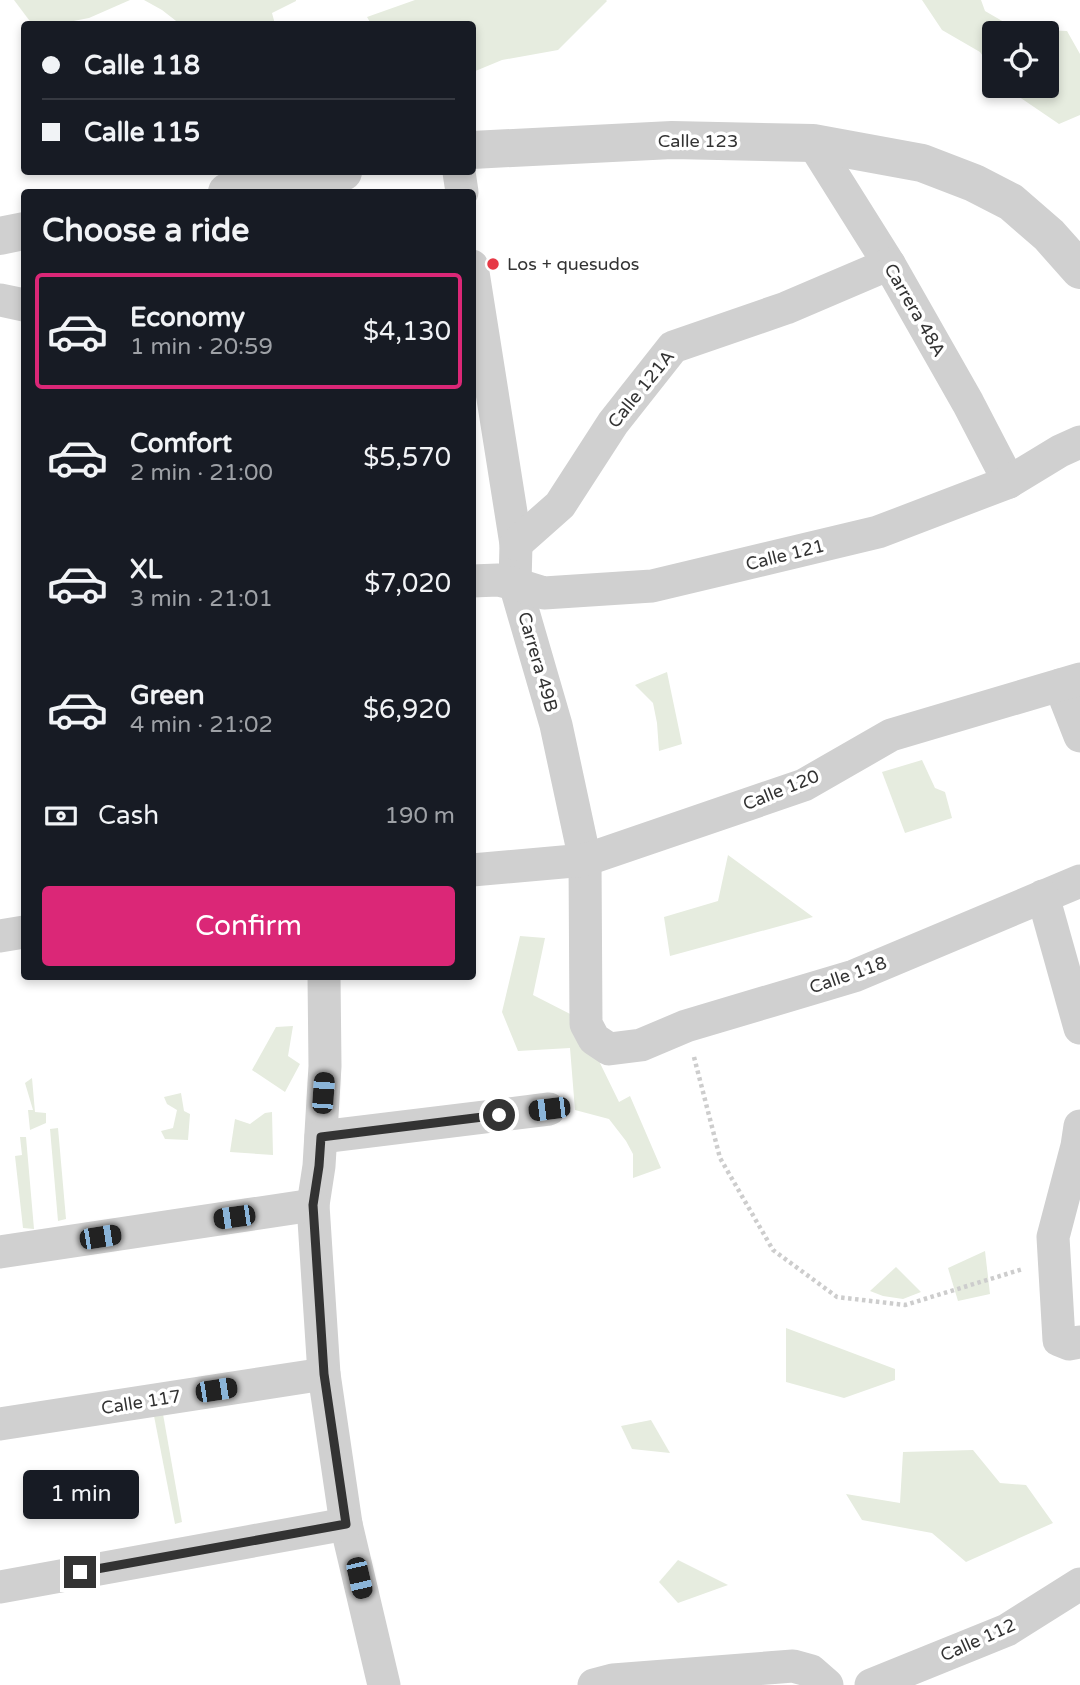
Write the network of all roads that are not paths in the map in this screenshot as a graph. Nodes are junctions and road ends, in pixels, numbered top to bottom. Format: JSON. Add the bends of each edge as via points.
{"nodes":[{"id":1,"x":813,"y":143,"type":"junction"},
{"id":2,"x":476,"y":150,"type":"edge"},
{"id":3,"x":326,"y":175,"type":"edge"},
{"id":4,"x":244,"y":189,"type":"edge"},
{"id":5,"x":21,"y":232,"type":"edge"},
{"id":6,"x":0,"y":236,"type":"edge"},
{"id":7,"x":890,"y":264,"type":"junction"},
{"id":8,"x":1080,"y":270,"type":"edge"},
{"id":9,"x":0,"y":300,"type":"edge"},
{"id":10,"x":21,"y":304,"type":"edge"},
{"id":11,"x":476,"y":317,"type":"edge"},
{"id":12,"x":482,"y":394,"type":"edge"},
{"id":13,"x":1080,"y":442,"type":"edge"},
{"id":14,"x":1009,"y":482,"type":"junction"},
{"id":15,"x":516,"y":544,"type":"junction"},
{"id":16,"x":476,"y":581,"type":"edge"},
{"id":17,"x":516,"y":583,"type":"junction"},
{"id":18,"x":1070,"y":682,"type":"edge"},
{"id":19,"x":1080,"y":736,"type":"edge"},
{"id":20,"x":585,"y":860,"type":"junction"},
{"id":21,"x":476,"y":870,"type":"edge"},
{"id":22,"x":1080,"y":880,"type":"edge"},
{"id":23,"x":1043,"y":896,"type":"junction"},
{"id":24,"x":21,"y":932,"type":"edge"},
{"id":25,"x":0,"y":936,"type":"edge"},
{"id":26,"x":324,"y":980,"type":"edge"},
{"id":27,"x":1080,"y":1028,"type":"edge"},
{"id":28,"x":609,"y":1049,"type":"joint"},
{"id":29,"x":549,"y":1109,"type":"dead end"},
{"id":30,"x":1080,"y":1126,"type":"edge"},
{"id":31,"x":321,"y":1137,"type":"junction"},
{"id":32,"x":313,"y":1205,"type":"junction"},
{"id":33,"x":0,"y":1252,"type":"edge"},
{"id":34,"x":1080,"y":1342,"type":"edge"},
{"id":35,"x":324,"y":1374,"type":"junction"},
{"id":36,"x":0,"y":1424,"type":"edge"},
{"id":37,"x":346,"y":1524,"type":"junction"},
{"id":38,"x":1080,"y":1584,"type":"edge"},
{"id":39,"x":0,"y":1587,"type":"edge"},
{"id":40,"x":384,"y":1685,"type":"edge"},
{"id":41,"x":594,"y":1685,"type":"edge"},
{"id":42,"x":827,"y":1685,"type":"edge"},
{"id":43,"x":871,"y":1685,"type":"edge"}],
"edges":[{"from":1,"to":2,"type":"street","name":"Calle 123","via":[[672,140]]},
{"from":1,"to":7,"type":"street","name":"Carrera 48A"},
{"from":1,"to":8,"type":"street","name":"Calle 123","via":[[922,163],[974,183],[1011,202]]},
{"from":3,"to":4,"type":"street"},
{"from":5,"to":6,"type":"street"},
{"from":7,"to":14,"type":"street","name":"Carrera 48A"},
{"from":7,"to":15,"type":"street","name":"Calle 121A","via":[[786,308],[673,347],[613,423],[561,505]]},
{"from":9,"to":10,"type":"street"},
{"from":11,"to":12,"type":"street","name":"Carrera 49B"},
{"from":12,"to":15,"type":"street","name":"Carrera 49B"},
{"from":13,"to":14,"type":"street","name":"Calle 121"},
{"from":14,"to":17,"type":"street","name":"Calle 121","via":[[878,532],[652,586],[544,593]]},
{"from":15,"to":17,"type":"street","name":"Carrera 49B"},
{"from":16,"to":17,"type":"street","name":"Calle 121"},
{"from":17,"to":20,"type":"street","name":"Carrera 49B","via":[[556,725]]},
{"from":18,"to":19,"type":"street"},
{"from":18,"to":20,"type":"street","name":"Calle 120","via":[[891,735],[804,785]]},
{"from":20,"to":21,"type":"street","name":"Calle 120"},
{"from":20,"to":28,"type":"street","name":"Carrera 49B","via":[[586,1024],[594,1039]]},
{"from":22,"to":23,"type":"street","name":"Calle 118"},
{"from":23,"to":27,"type":"street"},
{"from":23,"to":28,"type":"street","name":"Calle 118","via":[[854,976],[686,1026],[641,1045]]},
{"from":24,"to":25,"type":"street"},
{"from":26,"to":31,"type":"street"},
{"from":29,"to":31,"type":"street"},
{"from":30,"to":34,"type":"street","via":[[1053,1237],[1059,1340]]},
{"from":31,"to":32,"type":"street"},
{"from":32,"to":33,"type":"street"},
{"from":32,"to":35,"type":"street"},
{"from":35,"to":36,"type":"street","name":"Calle 117"},
{"from":35,"to":37,"type":"street"},
{"from":37,"to":39,"type":"street"},
{"from":37,"to":40,"type":"street"},
{"from":38,"to":43,"type":"street","name":"Calle 112","via":[[1007,1630]]},
{"from":41,"to":42,"type":"street","via":[[793,1666],[811,1671]]}]}
